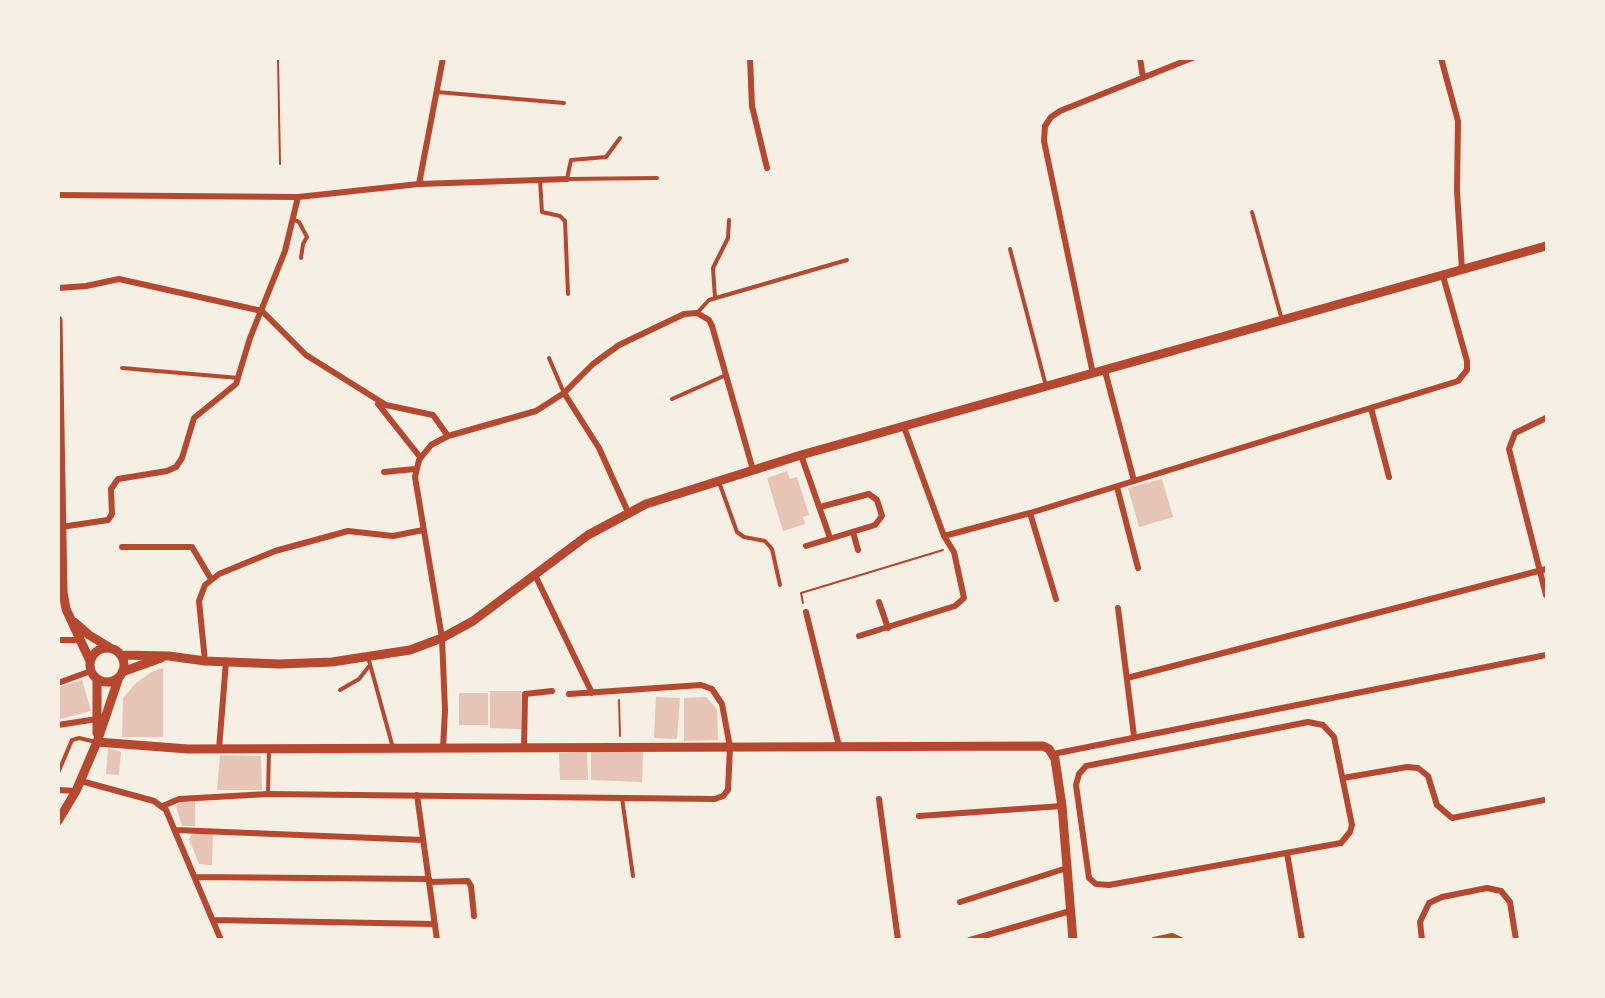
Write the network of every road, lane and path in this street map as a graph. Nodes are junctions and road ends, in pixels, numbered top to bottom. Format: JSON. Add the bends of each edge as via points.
{"nodes":[{"id":1,"x":278,"y":58,"type":"edge"},
{"id":2,"x":443,"y":58,"type":"edge"},
{"id":3,"x":750,"y":58,"type":"edge"},
{"id":4,"x":1140,"y":58,"type":"edge"},
{"id":5,"x":1192,"y":58,"type":"edge"},
{"id":6,"x":1441,"y":58,"type":"edge"},
{"id":7,"x":1143,"y":78,"type":"junction"},
{"id":8,"x":436,"y":92,"type":"junction"},
{"id":9,"x":564,"y":103,"type":"dead end"},
{"id":10,"x":620,"y":138,"type":"dead end"},
{"id":11,"x":280,"y":164,"type":"dead end"},
{"id":12,"x":767,"y":168,"type":"dead end"},
{"id":13,"x":657,"y":178,"type":"dead end"},
{"id":14,"x":567,"y":179,"type":"junction"},
{"id":15,"x":540,"y":180,"type":"junction"},
{"id":16,"x":419,"y":184,"type":"junction"},
{"id":17,"x":58,"y":195,"type":"edge"},
{"id":18,"x":298,"y":197,"type":"junction"},
{"id":19,"x":1252,"y":212,"type":"dead end"},
{"id":20,"x":293,"y":219,"type":"junction"},
{"id":21,"x":729,"y":220,"type":"dead end"},
{"id":22,"x":1546,"y":246,"type":"edge"},
{"id":23,"x":1010,"y":249,"type":"dead end"},
{"id":24,"x":301,"y":258,"type":"dead end"},
{"id":25,"x":847,"y":260,"type":"dead end"},
{"id":26,"x":1462,"y":270,"type":"junction"},
{"id":27,"x":1443,"y":276,"type":"junction"},
{"id":28,"x":58,"y":288,"type":"edge"},
{"id":29,"x":568,"y":294,"type":"dead end"},
{"id":30,"x":716,"y":298,"type":"junction"},
{"id":31,"x":262,"y":311,"type":"junction"},
{"id":32,"x":697,"y":313,"type":"junction"},
{"id":33,"x":58,"y":321,"type":"edge"},
{"id":34,"x":1282,"y":321,"type":"junction"},
{"id":35,"x":549,"y":358,"type":"dead end"},
{"id":36,"x":122,"y":368,"type":"dead end"},
{"id":37,"x":1105,"y":371,"type":"junction"},
{"id":38,"x":1093,"y":374,"type":"junction"},
{"id":39,"x":726,"y":375,"type":"junction"},
{"id":40,"x":239,"y":378,"type":"junction"},
{"id":41,"x":1046,"y":387,"type":"junction"},
{"id":42,"x":564,"y":393,"type":"junction"},
{"id":43,"x":371,"y":397,"type":"junction"},
{"id":44,"x":672,"y":399,"type":"dead end"},
{"id":45,"x":59,"y":405,"type":"edge"},
{"id":46,"x":1371,"y":408,"type":"junction"},
{"id":47,"x":1546,"y":418,"type":"edge"},
{"id":48,"x":904,"y":427,"type":"junction"},
{"id":49,"x":448,"y":436,"type":"junction"},
{"id":50,"x":801,"y":455,"type":"junction"},
{"id":51,"x":420,"y":457,"type":"junction"},
{"id":52,"x":59,"y":468,"type":"edge"},
{"id":53,"x":415,"y":469,"type":"junction"},
{"id":54,"x":753,"y":470,"type":"junction"},
{"id":55,"x":384,"y":472,"type":"dead end"},
{"id":56,"x":1389,"y":477,"type":"dead end"},
{"id":57,"x":719,"y":480,"type":"junction"},
{"id":58,"x":1134,"y":481,"type":"junction"},
{"id":59,"x":1117,"y":487,"type":"junction"},
{"id":60,"x":60,"y":495,"type":"edge"},
{"id":61,"x":820,"y":507,"type":"junction"},
{"id":62,"x":628,"y":512,"type":"junction"},
{"id":63,"x":1030,"y":513,"type":"junction"},
{"id":64,"x":61,"y":527,"type":"junction"},
{"id":65,"x":423,"y":530,"type":"junction"},
{"id":66,"x":853,"y":532,"type":"junction"},
{"id":67,"x":944,"y":536,"type":"junction"},
{"id":68,"x":830,"y":538,"type":"junction"},
{"id":69,"x":806,"y":546,"type":"dead end"},
{"id":70,"x":122,"y":547,"type":"dead end"},
{"id":71,"x":952,"y":547,"type":"junction"},
{"id":72,"x":858,"y":550,"type":"dead end"},
{"id":73,"x":1138,"y":568,"type":"dead end"},
{"id":74,"x":1544,"y":570,"type":"edge"},
{"id":75,"x":535,"y":575,"type":"junction"},
{"id":76,"x":211,"y":579,"type":"junction"},
{"id":77,"x":780,"y":585,"type":"dead end"},
{"id":78,"x":1546,"y":594,"type":"edge"},
{"id":79,"x":1056,"y":599,"type":"dead end"},
{"id":80,"x":879,"y":602,"type":"dead end"},
{"id":81,"x":1118,"y":608,"type":"dead end"},
{"id":82,"x":806,"y":612,"type":"joint"},
{"id":83,"x":70,"y":617,"type":"junction"},
{"id":84,"x":888,"y":627,"type":"junction"},
{"id":85,"x":859,"y":636,"type":"dead end"},
{"id":86,"x":442,"y":638,"type":"junction"},
{"id":87,"x":58,"y":640,"type":"edge"},
{"id":88,"x":80,"y":640,"type":"junction"},
{"id":89,"x":111,"y":648,"type":"junction"},
{"id":90,"x":121,"y":655,"type":"junction"},
{"id":91,"x":1546,"y":655,"type":"edge"},
{"id":92,"x":169,"y":656,"type":"junction"},
{"id":93,"x":205,"y":661,"type":"junction"},
{"id":94,"x":369,"y":661,"type":"junction"},
{"id":95,"x":226,"y":662,"type":"junction"},
{"id":96,"x":92,"y":670,"type":"junction"},
{"id":97,"x":120,"y":674,"type":"junction"},
{"id":98,"x":1127,"y":678,"type":"junction"},
{"id":99,"x":58,"y":683,"type":"edge"},
{"id":100,"x":340,"y":690,"type":"dead end"},
{"id":101,"x":619,"y":691,"type":"junction"},
{"id":102,"x":552,"y":692,"type":"dead end"},
{"id":103,"x":592,"y":693,"type":"junction"},
{"id":104,"x":569,"y":694,"type":"dead end"},
{"id":105,"x":97,"y":719,"type":"junction"},
{"id":106,"x":58,"y":725,"type":"edge"},
{"id":107,"x":1134,"y":736,"type":"junction"},
{"id":108,"x":97,"y":742,"type":"junction"},
{"id":109,"x":839,"y":746,"type":"junction"},
{"id":110,"x":730,"y":747,"type":"junction"},
{"id":111,"x":269,"y":748,"type":"junction"},
{"id":112,"x":620,"y":748,"type":"junction"},
{"id":113,"x":219,"y":749,"type":"junction"},
{"id":114,"x":393,"y":749,"type":"junction"},
{"id":115,"x":443,"y":749,"type":"junction"},
{"id":116,"x":524,"y":749,"type":"junction"},
{"id":117,"x":1053,"y":754,"type":"junction"},
{"id":118,"x":58,"y":773,"type":"edge"},
{"id":119,"x":1343,"y":778,"type":"junction"},
{"id":120,"x":81,"y":781,"type":"junction"},
{"id":121,"x":58,"y":790,"type":"edge"},
{"id":122,"x":76,"y":791,"type":"junction"},
{"id":123,"x":268,"y":794,"type":"junction"},
{"id":124,"x":417,"y":795,"type":"junction"},
{"id":125,"x":622,"y":798,"type":"junction"},
{"id":126,"x":879,"y":799,"type":"dead end"},
{"id":127,"x":1544,"y":800,"type":"dead end"},
{"id":128,"x":58,"y":802,"type":"edge"},
{"id":129,"x":69,"y":804,"type":"junction"},
{"id":130,"x":163,"y":806,"type":"junction"},
{"id":131,"x":1062,"y":806,"type":"junction"},
{"id":132,"x":919,"y":816,"type":"dead end"},
{"id":133,"x":58,"y":821,"type":"edge"},
{"id":134,"x":176,"y":830,"type":"junction"},
{"id":135,"x":423,"y":840,"type":"junction"},
{"id":136,"x":1287,"y":853,"type":"junction"},
{"id":137,"x":1067,"y":868,"type":"junction"},
{"id":138,"x":633,"y":876,"type":"dead end"},
{"id":139,"x":195,"y":877,"type":"junction"},
{"id":140,"x":429,"y":881,"type":"junction"},
{"id":141,"x":960,"y":902,"type":"dead end"},
{"id":142,"x":1070,"y":911,"type":"junction"},
{"id":143,"x":474,"y":916,"type":"dead end"},
{"id":144,"x":213,"y":920,"type":"junction"},
{"id":145,"x":434,"y":924,"type":"junction"},
{"id":146,"x":221,"y":939,"type":"edge"},
{"id":147,"x":437,"y":939,"type":"edge"},
{"id":148,"x":898,"y":939,"type":"edge"},
{"id":149,"x":970,"y":939,"type":"edge"},
{"id":150,"x":1072,"y":939,"type":"edge"},
{"id":151,"x":1155,"y":939,"type":"edge"},
{"id":152,"x":1181,"y":939,"type":"edge"},
{"id":153,"x":1302,"y":939,"type":"edge"},
{"id":154,"x":1422,"y":939,"type":"edge"},
{"id":155,"x":1516,"y":939,"type":"edge"}],
"edges":[{"from":1,"to":11,"type":"path"},
{"from":2,"to":8,"type":"street"},
{"from":3,"to":12,"type":"street","via":[[752,106]]},
{"from":4,"to":7,"type":"street"},
{"from":5,"to":7,"type":"street"},
{"from":6,"to":26,"type":"street","via":[[1458,121]]},
{"from":7,"to":38,"type":"street","via":[[1055,114],[1044,131]]},
{"from":8,"to":9,"type":"lane"},
{"from":8,"to":16,"type":"street"},
{"from":10,"to":14,"type":"lane","via":[[606,158],[571,160]]},
{"from":13,"to":14,"type":"lane"},
{"from":14,"to":15,"type":"street"},
{"from":15,"to":16,"type":"street"},
{"from":15,"to":29,"type":"lane","via":[[542,212],[565,221]]},
{"from":16,"to":18,"type":"street"},
{"from":17,"to":18,"type":"street"},
{"from":18,"to":20,"type":"street"},
{"from":19,"to":34,"type":"lane"},
{"from":20,"to":24,"type":"lane","via":[[307,237]]},
{"from":20,"to":31,"type":"street"},
{"from":21,"to":30,"type":"lane","via":[[728,238],[713,268]]},
{"from":22,"to":26,"type":"street"},
{"from":23,"to":41,"type":"lane"},
{"from":25,"to":30,"type":"lane"},
{"from":26,"to":27,"type":"street"},
{"from":27,"to":34,"type":"street"},
{"from":27,"to":46,"type":"street","via":[[1467,361],[1465,375],[1458,381]]},
{"from":28,"to":31,"type":"street","via":[[119,279]]},
{"from":30,"to":32,"type":"lane","via":[[705,302]]},
{"from":31,"to":40,"type":"street"},
{"from":31,"to":43,"type":"street","via":[[300,350]]},
{"from":32,"to":39,"type":"street","via":[[704,315],[712,326]]},
{"from":32,"to":42,"type":"street","via":[[684,314],[619,345]]},
{"from":33,"to":45,"type":"street"},
{"from":34,"to":37,"type":"street"},
{"from":35,"to":42,"type":"lane"},
{"from":36,"to":40,"type":"lane"},
{"from":37,"to":38,"type":"street"},
{"from":37,"to":58,"type":"street"},
{"from":38,"to":41,"type":"street"},
{"from":39,"to":44,"type":"lane"},
{"from":39,"to":54,"type":"street"},
{"from":40,"to":64,"type":"street","via":[[231,391],[202,409],[191,424],[184,454],[176,467],[118,479],[111,489],[112,514],[108,520]]},
{"from":41,"to":48,"type":"street"},
{"from":42,"to":49,"type":"street","via":[[523,416]]},
{"from":42,"to":62,"type":"street","via":[[599,448]]},
{"from":43,"to":49,"type":"street","via":[[393,408],[433,415]]},
{"from":43,"to":51,"type":"street"},
{"from":45,"to":52,"type":"street"},
{"from":46,"to":56,"type":"street"},
{"from":46,"to":58,"type":"street"},
{"from":47,"to":74,"type":"street","via":[[1515,432],[1510,440]]},
{"from":48,"to":50,"type":"street"},
{"from":48,"to":67,"type":"street"},
{"from":49,"to":51,"type":"street"},
{"from":50,"to":54,"type":"street"},
{"from":50,"to":61,"type":"street"},
{"from":51,"to":53,"type":"street"},
{"from":52,"to":60,"type":"street"},
{"from":53,"to":55,"type":"street"},
{"from":53,"to":65,"type":"street"},
{"from":54,"to":57,"type":"street"},
{"from":57,"to":62,"type":"street"},
{"from":57,"to":77,"type":"lane","via":[[737,532],[762,540],[772,549]]},
{"from":58,"to":59,"type":"street"},
{"from":59,"to":63,"type":"street"},
{"from":59,"to":73,"type":"street"},
{"from":60,"to":64,"type":"street"},
{"from":61,"to":66,"type":"street","via":[[872,495],[881,519]]},
{"from":61,"to":68,"type":"street"},
{"from":62,"to":75,"type":"street","via":[[588,535]]},
{"from":63,"to":67,"type":"street"},
{"from":63,"to":79,"type":"street"},
{"from":64,"to":83,"type":"street","via":[[63,592]]},
{"from":65,"to":76,"type":"street","via":[[393,536],[348,531],[275,551]]},
{"from":65,"to":86,"type":"street"},
{"from":66,"to":68,"type":"street"},
{"from":66,"to":72,"type":"street"},
{"from":67,"to":71,"type":"street"},
{"from":68,"to":69,"type":"street"},
{"from":70,"to":76,"type":"street","via":[[192,547]]},
{"from":71,"to":82,"type":"path","via":[[801,593]]},
{"from":71,"to":84,"type":"street","via":[[965,589],[962,602]]},
{"from":74,"to":78,"type":"street"},
{"from":74,"to":98,"type":"street"},
{"from":75,"to":86,"type":"street","via":[[473,621]]},
{"from":75,"to":103,"type":"street"},
{"from":76,"to":93,"type":"street","via":[[199,601]]},
{"from":80,"to":84,"type":"street"},
{"from":81,"to":98,"type":"street"},
{"from":82,"to":109,"type":"street"},
{"from":83,"to":88,"type":"street"},
{"from":83,"to":89,"type":"street"},
{"from":84,"to":85,"type":"street"},
{"from":86,"to":94,"type":"street"},
{"from":86,"to":115,"type":"street"},
{"from":87,"to":88,"type":"street"},
{"from":88,"to":96,"type":"street"},
{"from":89,"to":90,"type":"street"},
{"from":89,"to":96,"type":"street","via":[[100,649]]},
{"from":90,"to":92,"type":"street"},
{"from":90,"to":97,"type":"street"},
{"from":91,"to":107,"type":"street"},
{"from":92,"to":93,"type":"street"},
{"from":92,"to":97,"type":"street"},
{"from":93,"to":95,"type":"street"},
{"from":94,"to":95,"type":"street"},
{"from":94,"to":100,"type":"lane","via":[[359,679]]},
{"from":94,"to":114,"type":"lane"},
{"from":95,"to":113,"type":"street"},
{"from":96,"to":97,"type":"street","via":[[106,682]]},
{"from":96,"to":99,"type":"street"},
{"from":96,"to":105,"type":"street"},
{"from":97,"to":108,"type":"street"},
{"from":98,"to":107,"type":"street"},
{"from":101,"to":103,"type":"street"},
{"from":101,"to":110,"type":"street","via":[[701,686],[712,689],[722,704]]},
{"from":101,"to":112,"type":"path"},
{"from":102,"to":116,"type":"street","via":[[525,694]]},
{"from":103,"to":104,"type":"street"},
{"from":105,"to":106,"type":"street"},
{"from":105,"to":108,"type":"street"},
{"from":107,"to":117,"type":"street"},
{"from":108,"to":113,"type":"street"},
{"from":108,"to":118,"type":"lane","via":[[72,740]]},
{"from":108,"to":120,"type":"street"},
{"from":109,"to":110,"type":"street"},
{"from":109,"to":117,"type":"street","via":[[1037,745]]},
{"from":110,"to":112,"type":"street"},
{"from":110,"to":125,"type":"street","via":[[730,786],[723,796]]},
{"from":111,"to":113,"type":"street"},
{"from":111,"to":114,"type":"street"},
{"from":111,"to":123,"type":"lane"},
{"from":112,"to":116,"type":"street"},
{"from":114,"to":115,"type":"street"},
{"from":115,"to":116,"type":"street"},
{"from":117,"to":131,"type":"street"},
{"from":119,"to":127,"type":"street","via":[[1418,768],[1428,776],[1437,806],[1452,818]]},
{"from":119,"to":136,"type":"street","via":[[1352,825],[1347,839],[1334,846]]},
{"from":119,"to":136,"type":"street","via":[[1334,737],[1323,725],[1308,722],[1091,763],[1079,774],[1076,785],[1086,869],[1089,878],[1100,885]]},
{"from":120,"to":122,"type":"street"},
{"from":120,"to":130,"type":"street"},
{"from":121,"to":122,"type":"street"},
{"from":122,"to":129,"type":"street"},
{"from":123,"to":124,"type":"street"},
{"from":123,"to":130,"type":"street","via":[[179,799]]},
{"from":124,"to":125,"type":"street"},
{"from":124,"to":135,"type":"street"},
{"from":125,"to":138,"type":"lane"},
{"from":126,"to":148,"type":"street"},
{"from":128,"to":129,"type":"street"},
{"from":129,"to":133,"type":"street"},
{"from":130,"to":134,"type":"street"},
{"from":131,"to":132,"type":"street"},
{"from":131,"to":137,"type":"street"},
{"from":134,"to":135,"type":"street"},
{"from":134,"to":139,"type":"street"},
{"from":135,"to":140,"type":"street"},
{"from":136,"to":153,"type":"street"},
{"from":137,"to":141,"type":"street"},
{"from":137,"to":142,"type":"street"},
{"from":139,"to":140,"type":"street"},
{"from":139,"to":144,"type":"street"},
{"from":140,"to":143,"type":"street","via":[[468,880]]},
{"from":140,"to":145,"type":"street"},
{"from":142,"to":149,"type":"street"},
{"from":142,"to":150,"type":"street"},
{"from":144,"to":145,"type":"street"},
{"from":144,"to":146,"type":"street"},
{"from":145,"to":147,"type":"street"},
{"from":151,"to":152,"type":"street"},
{"from":154,"to":155,"type":"street","via":[[1420,922],[1429,903],[1487,888],[1501,891],[1510,902]]}]}
